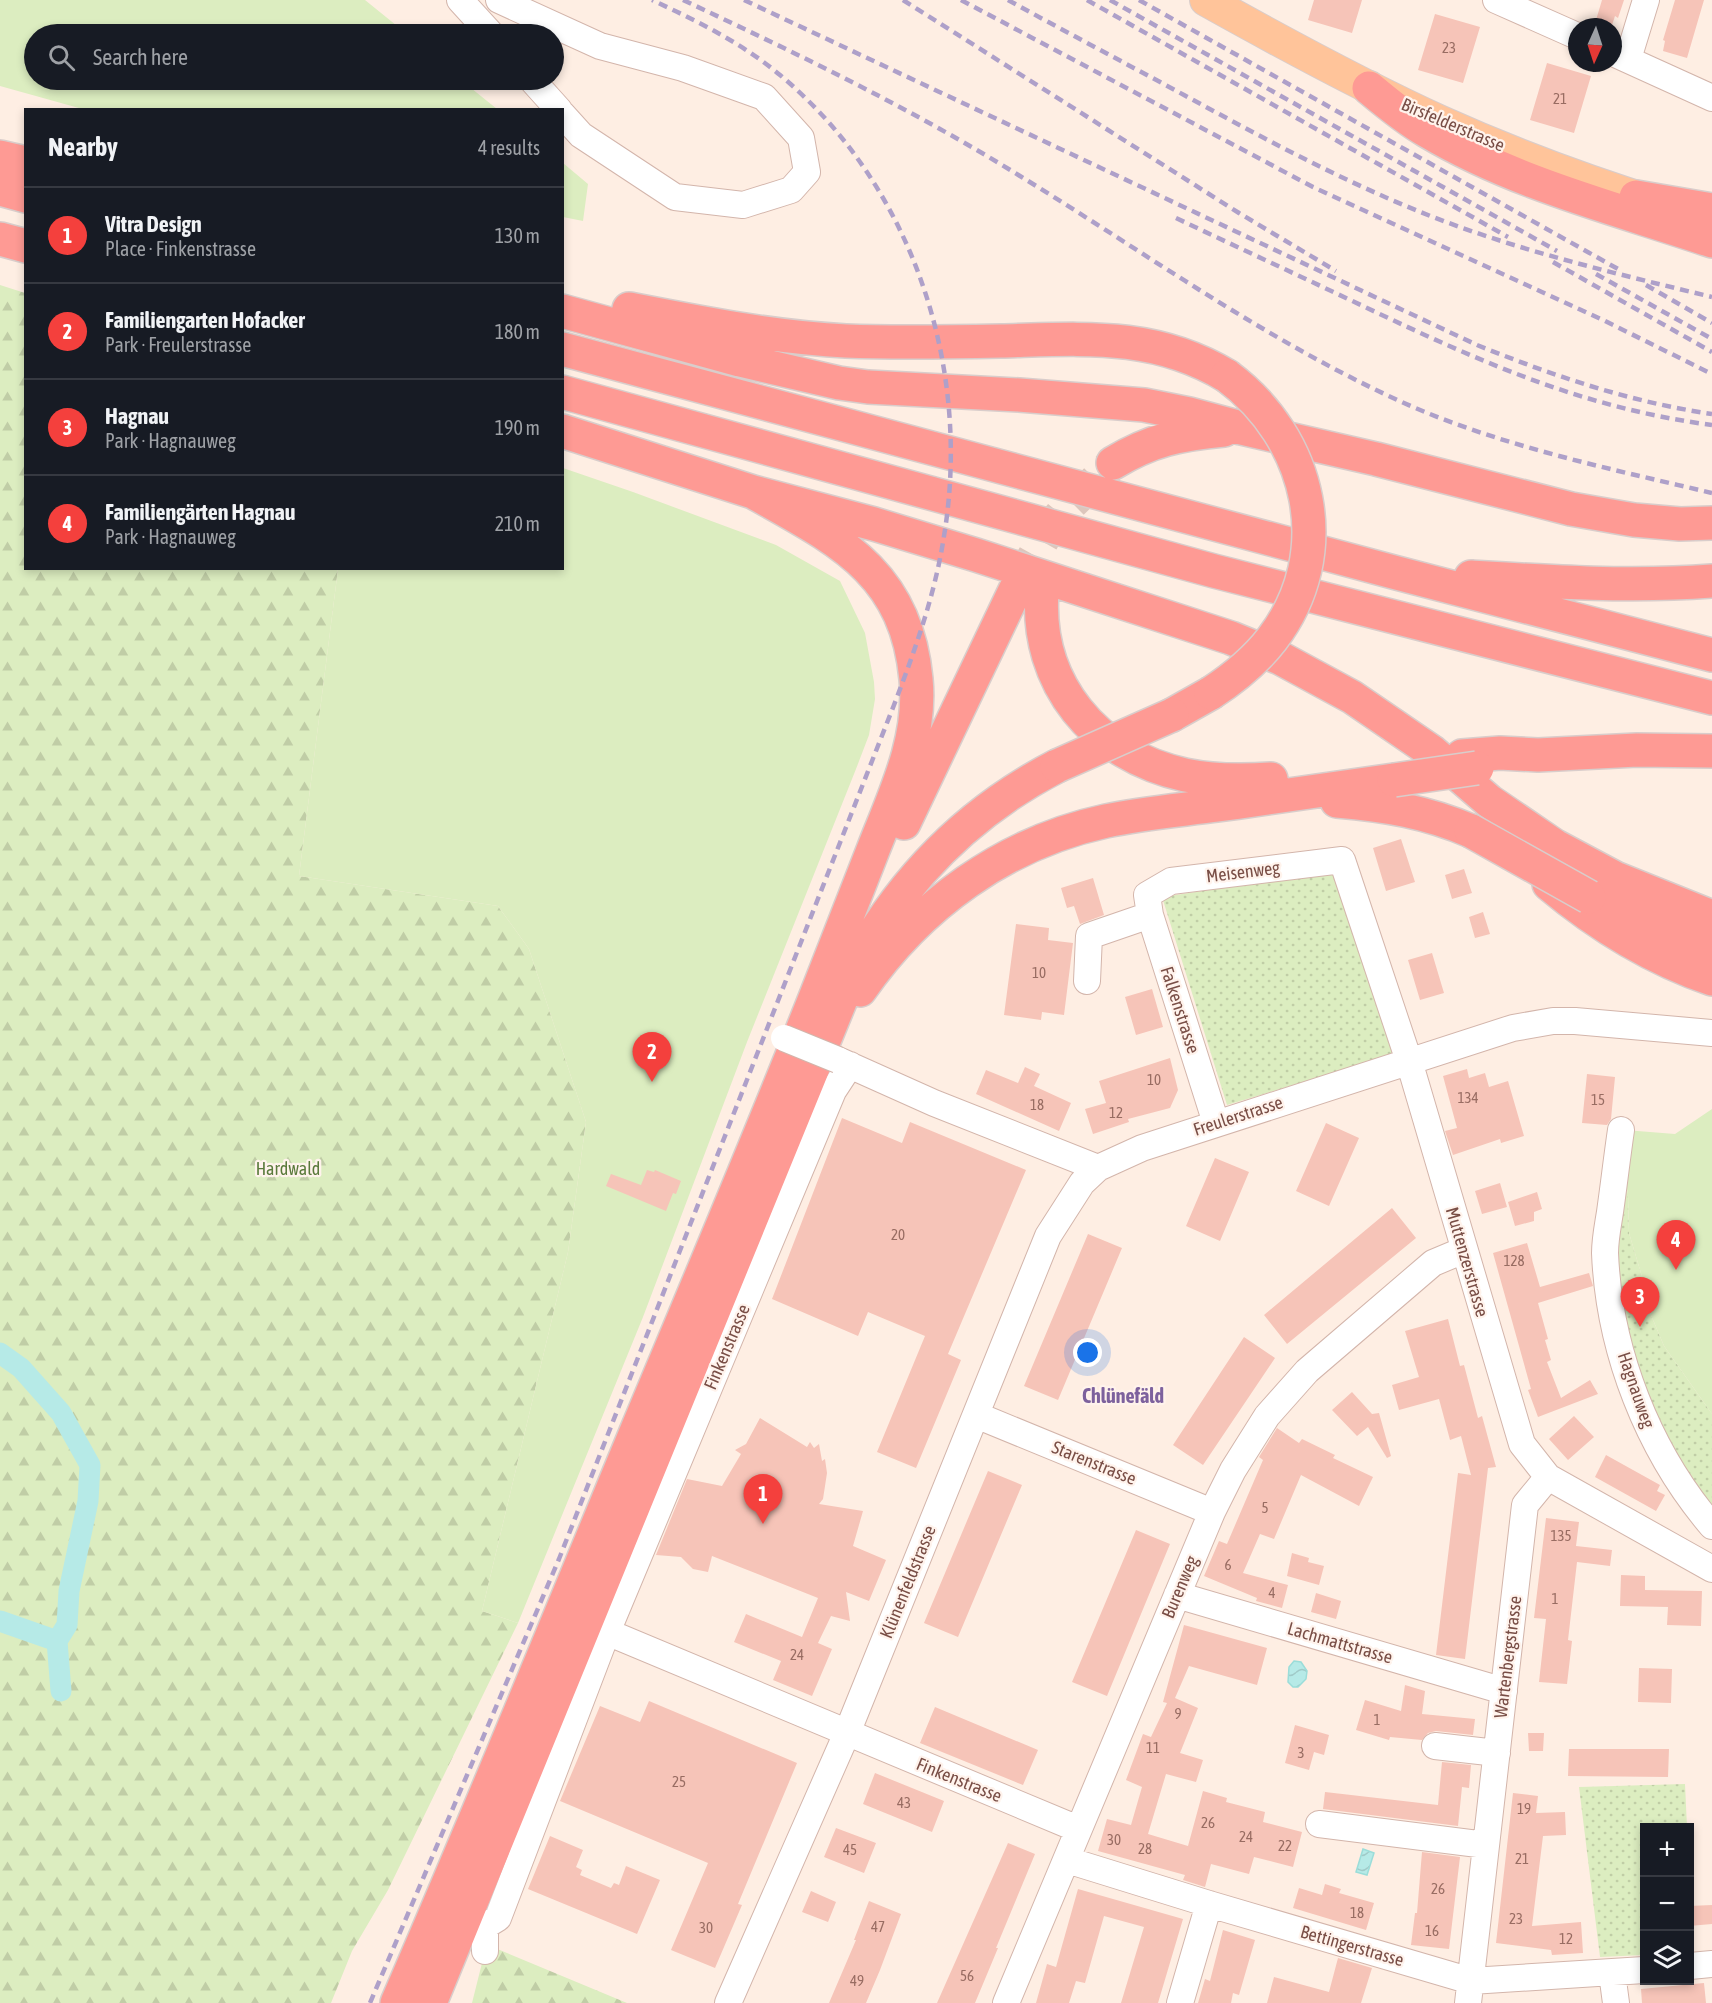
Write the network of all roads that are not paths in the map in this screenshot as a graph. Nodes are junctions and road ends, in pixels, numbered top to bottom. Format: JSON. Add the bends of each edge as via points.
{"nodes":[{"id":1,"x":460,"y":0,"type":"edge"},
{"id":2,"x":499,"y":0,"type":"edge"},
{"id":3,"x":1206,"y":0,"type":"edge"},
{"id":4,"x":1496,"y":0,"type":"edge"},
{"id":5,"x":1646,"y":0,"type":"edge"},
{"id":6,"x":482,"y":24,"type":"edge"},
{"id":7,"x":552,"y":24,"type":"edge"},
{"id":8,"x":564,"y":30,"type":"edge"},
{"id":9,"x":1568,"y":32,"type":"edge"},
{"id":10,"x":1622,"y":52,"type":"edge"},
{"id":11,"x":1622,"y":57,"type":"edge"},
{"id":12,"x":1369,"y":88,"type":"junction"},
{"id":13,"x":541,"y":90,"type":"edge"},
{"id":14,"x":1712,"y":98,"type":"edge"},
{"id":15,"x":556,"y":108,"type":"edge"},
{"id":16,"x":564,"y":116,"type":"edge"},
{"id":17,"x":0,"y":157,"type":"edge"},
{"id":18,"x":24,"y":163,"type":"edge"},
{"id":19,"x":0,"y":189,"type":"edge"},
{"id":20,"x":24,"y":195,"type":"edge"},
{"id":21,"x":1636,"y":197,"type":"junction"},
{"id":22,"x":1712,"y":210,"type":"edge"},
{"id":23,"x":1712,"y":220,"type":"edge"},
{"id":24,"x":0,"y":239,"type":"edge"},
{"id":25,"x":1712,"y":241,"type":"edge"},
{"id":26,"x":24,"y":245,"type":"edge"},
{"id":27,"x":564,"y":296,"type":"edge"},
{"id":28,"x":564,"y":312,"type":"edge"},
{"id":29,"x":564,"y":350,"type":"edge"},
{"id":30,"x":564,"y":393,"type":"edge"},
{"id":31,"x":1241,"y":428,"type":"junction"},
{"id":32,"x":564,"y":432,"type":"edge"},
{"id":33,"x":1113,"y":463,"type":"tunnel mouth"},
{"id":34,"x":753,"y":492,"type":"junction"},
{"id":35,"x":1696,"y":524,"type":"edge"},
{"id":36,"x":1712,"y":541,"type":"edge"},
{"id":37,"x":1397,"y":573,"type":"junction"},
{"id":38,"x":1705,"y":581,"type":"edge"},
{"id":39,"x":1712,"y":655,"type":"edge"},
{"id":40,"x":1712,"y":698,"type":"edge"},
{"id":41,"x":1377,"y":714,"type":"junction"},
{"id":42,"x":1712,"y":751,"type":"edge"},
{"id":43,"x":1393,"y":773,"type":"junction"},
{"id":44,"x":1276,"y":797,"type":"junction"},
{"id":45,"x":1342,"y":860,"type":"joint"},
{"id":46,"x":1148,"y":905,"type":"junction"},
{"id":47,"x":1712,"y":917,"type":"edge"},
{"id":48,"x":1712,"y":949,"type":"edge"},
{"id":49,"x":1712,"y":979,"type":"edge"},
{"id":50,"x":1087,"y":981,"type":"dead end"},
{"id":51,"x":1712,"y":1032,"type":"edge"},
{"id":52,"x":816,"y":1058,"type":"junction"},
{"id":53,"x":1409,"y":1061,"type":"junction"},
{"id":54,"x":1216,"y":1123,"type":"junction"},
{"id":55,"x":1621,"y":1130,"type":"dead end"},
{"id":56,"x":1098,"y":1168,"type":"junction"},
{"id":57,"x":1464,"y":1250,"type":"junction"},
{"id":58,"x":976,"y":1415,"type":"junction"},
{"id":59,"x":1548,"y":1477,"type":"junction"},
{"id":60,"x":1212,"y":1512,"type":"junction"},
{"id":61,"x":1712,"y":1526,"type":"edge"},
{"id":62,"x":1712,"y":1569,"type":"edge"},
{"id":63,"x":1177,"y":1596,"type":"junction"},
{"id":64,"x":607,"y":1632,"type":"junction"},
{"id":65,"x":1504,"y":1690,"type":"junction"},
{"id":66,"x":848,"y":1733,"type":"junction"},
{"id":67,"x":1435,"y":1746,"type":"dead end"},
{"id":68,"x":1497,"y":1753,"type":"junction"},
{"id":69,"x":1319,"y":1824,"type":"dead end"},
{"id":70,"x":1078,"y":1829,"type":"junction"},
{"id":71,"x":1486,"y":1845,"type":"junction"},
{"id":72,"x":1066,"y":1860,"type":"junction"},
{"id":73,"x":464,"y":1881,"type":"junction"},
{"id":74,"x":1209,"y":1904,"type":"junction"},
{"id":75,"x":485,"y":1951,"type":"dead end"},
{"id":76,"x":1712,"y":1964,"type":"edge"},
{"id":77,"x":1694,"y":1966,"type":"edge"},
{"id":78,"x":1640,"y":1970,"type":"edge"},
{"id":79,"x":1612,"y":1973,"type":"junction"},
{"id":80,"x":1470,"y":1992,"type":"edge"},
{"id":81,"x":396,"y":2003,"type":"edge"},
{"id":82,"x":407,"y":2003,"type":"edge"},
{"id":83,"x":429,"y":2003,"type":"edge"},
{"id":84,"x":439,"y":2003,"type":"edge"},
{"id":85,"x":728,"y":2003,"type":"edge"},
{"id":86,"x":1006,"y":2003,"type":"edge"},
{"id":87,"x":1179,"y":2003,"type":"edge"},
{"id":88,"x":1616,"y":2003,"type":"edge"}],
"edges":[{"from":1,"to":6,"type":"street"},
{"from":2,"to":7,"type":"street"},
{"from":3,"to":12,"type":"main road","name":"Birsfelderstrasse"},
{"from":4,"to":9,"type":"street"},
{"from":5,"to":10,"type":"street"},
{"from":8,"to":16,"type":"street","via":[[600,46],[683,68],[764,97],[801,138],[807,172],[790,190],[743,205],[675,197],[581,135]]},
{"from":11,"to":14,"type":"street"},
{"from":12,"to":21,"type":"main road","name":"Birsfelderstrasse","via":[[1442,123]]},
{"from":12,"to":25,"type":"highway","via":[[1425,130],[1491,164],[1564,194]]},
{"from":13,"to":15,"type":"street"},
{"from":17,"to":18,"type":"highway"},
{"from":19,"to":20,"type":"highway"},
{"from":21,"to":22,"type":"highway"},
{"from":21,"to":23,"type":"main road","name":"Birsfelderstrasse"},
{"from":24,"to":26,"type":"highway"},
{"from":27,"to":52,"type":"highway","bridge":true,"via":[[794,337],[889,342],[1095,340],[1130,342],[1176,352],[1227,376],[1259,403],[1286,441],[1303,483],[1308,511],[1304,573],[1280,628],[1254,659],[1211,693],[1172,715],[1057,766],[969,823],[912,880],[878,925],[845,988]]},
{"from":28,"to":31,"type":"highway","via":[[839,383],[1144,405]]},
{"from":29,"to":37,"type":"highway"},
{"from":30,"to":40,"type":"highway","via":[[1203,568]]},
{"from":31,"to":33,"type":"highway","via":[[1176,436],[1151,443]]},
{"from":31,"to":35,"type":"highway","via":[[1571,510]]},
{"from":32,"to":34,"type":"highway"},
{"from":34,"to":41,"type":"highway","via":[[976,555],[1231,638],[1305,670]]},
{"from":34,"to":52,"type":"highway","via":[[838,542],[871,570],[890,595],[905,625],[917,689],[912,741]]},
{"from":35,"to":36,"type":"highway"},
{"from":37,"to":38,"type":"highway","via":[[1595,584]]},
{"from":37,"to":39,"type":"highway"},
{"from":41,"to":47,"type":"highway","via":[[1431,751],[1489,801],[1555,846],[1615,878]]},
{"from":41,"to":49,"type":"highway","via":[[1531,868],[1578,908],[1666,961]]},
{"from":42,"to":43,"type":"highway","bridge":true,"via":[[1538,755],[1507,764],[1470,762]]},
{"from":43,"to":44,"type":"highway"},
{"from":43,"to":52,"type":"highway","via":[[1227,781],[1184,775],[1139,759],[1092,727],[1061,687],[1030,587]]},
{"from":44,"to":48,"type":"highway","bridge":true,"via":[[1380,805],[1426,814],[1471,831],[1629,917]]},
{"from":44,"to":52,"type":"highway","via":[[1105,821],[1035,843],[988,867],[943,898],[910,930],[848,1008]]},
{"from":45,"to":46,"type":"street","name":"Meisenweg","via":[[1171,881]]},
{"from":45,"to":53,"type":"street","name":"Muttenzerstrasse"},
{"from":46,"to":50,"type":"street","name":"Meisenweg","via":[[1089,936]]},
{"from":46,"to":54,"type":"street","name":"Falkenstrasse"},
{"from":51,"to":53,"type":"street","name":"Freulerstrasse","via":[[1598,1021],[1553,1021],[1513,1028]]},
{"from":52,"to":56,"type":"street"},
{"from":52,"to":64,"type":"street","name":"Finkenstrasse","via":[[833,1091]]},
{"from":52,"to":73,"type":"highway"},
{"from":53,"to":54,"type":"street","name":"Freulerstrasse"},
{"from":53,"to":57,"type":"street","name":"Muttenzerstrasse"},
{"from":54,"to":56,"type":"street","name":"Freulerstrasse","via":[[1142,1148]]},
{"from":55,"to":61,"type":"street","name":"Hagnauweg","via":[[1605,1250],[1610,1304],[1628,1375],[1655,1441],[1686,1493]]},
{"from":56,"to":58,"type":"street","name":"Klünenfeldstrasse","via":[[1082,1183],[1048,1236]]},
{"from":57,"to":59,"type":"street","name":"Muttenzerstrasse","via":[[1522,1444]]},
{"from":57,"to":60,"type":"street","name":"Burenweg","via":[[1434,1263],[1307,1371],[1267,1416]]},
{"from":58,"to":60,"type":"street","name":"Starenstrasse"},
{"from":58,"to":66,"type":"street","name":"Klünenfeldstrasse"},
{"from":59,"to":62,"type":"street","name":"Muttenzerstrasse"},
{"from":59,"to":65,"type":"street","name":"Wartenbergstrasse","via":[[1526,1505]]},
{"from":60,"to":63,"type":"street","name":"Burenweg"},
{"from":63,"to":65,"type":"street","name":"Lachmattstrasse"},
{"from":63,"to":70,"type":"street","name":"Burenweg"},
{"from":64,"to":66,"type":"street","name":"Finkenstrasse"},
{"from":64,"to":75,"type":"street","name":"Finkenstrasse","via":[[498,1918],[485,1926]]},
{"from":65,"to":68,"type":"street","name":"Wartenbergstrasse"},
{"from":66,"to":70,"type":"street","name":"Finkenstrasse"},
{"from":66,"to":85,"type":"street","name":"Klünenfeldstrasse"},
{"from":67,"to":68,"type":"street"},
{"from":68,"to":71,"type":"street","name":"Wartenbergstrasse"},
{"from":69,"to":71,"type":"street"},
{"from":70,"to":72,"type":"street","name":"Burenweg"},
{"from":71,"to":80,"type":"street","name":"Wartenbergstrasse"},
{"from":72,"to":74,"type":"street","name":"Bettingerstrasse"},
{"from":72,"to":86,"type":"street","name":"Burenweg"},
{"from":73,"to":81,"type":"highway"},
{"from":73,"to":82,"type":"highway"},
{"from":73,"to":83,"type":"highway"},
{"from":73,"to":84,"type":"highway"},
{"from":74,"to":80,"type":"street","name":"Bettingerstrasse"},
{"from":74,"to":87,"type":"street"},
{"from":76,"to":77,"type":"street"},
{"from":78,"to":79,"type":"street","name":"Bettingerstrasse"},
{"from":79,"to":80,"type":"street","name":"Bettingerstrasse"},
{"from":79,"to":88,"type":"street"}]}
